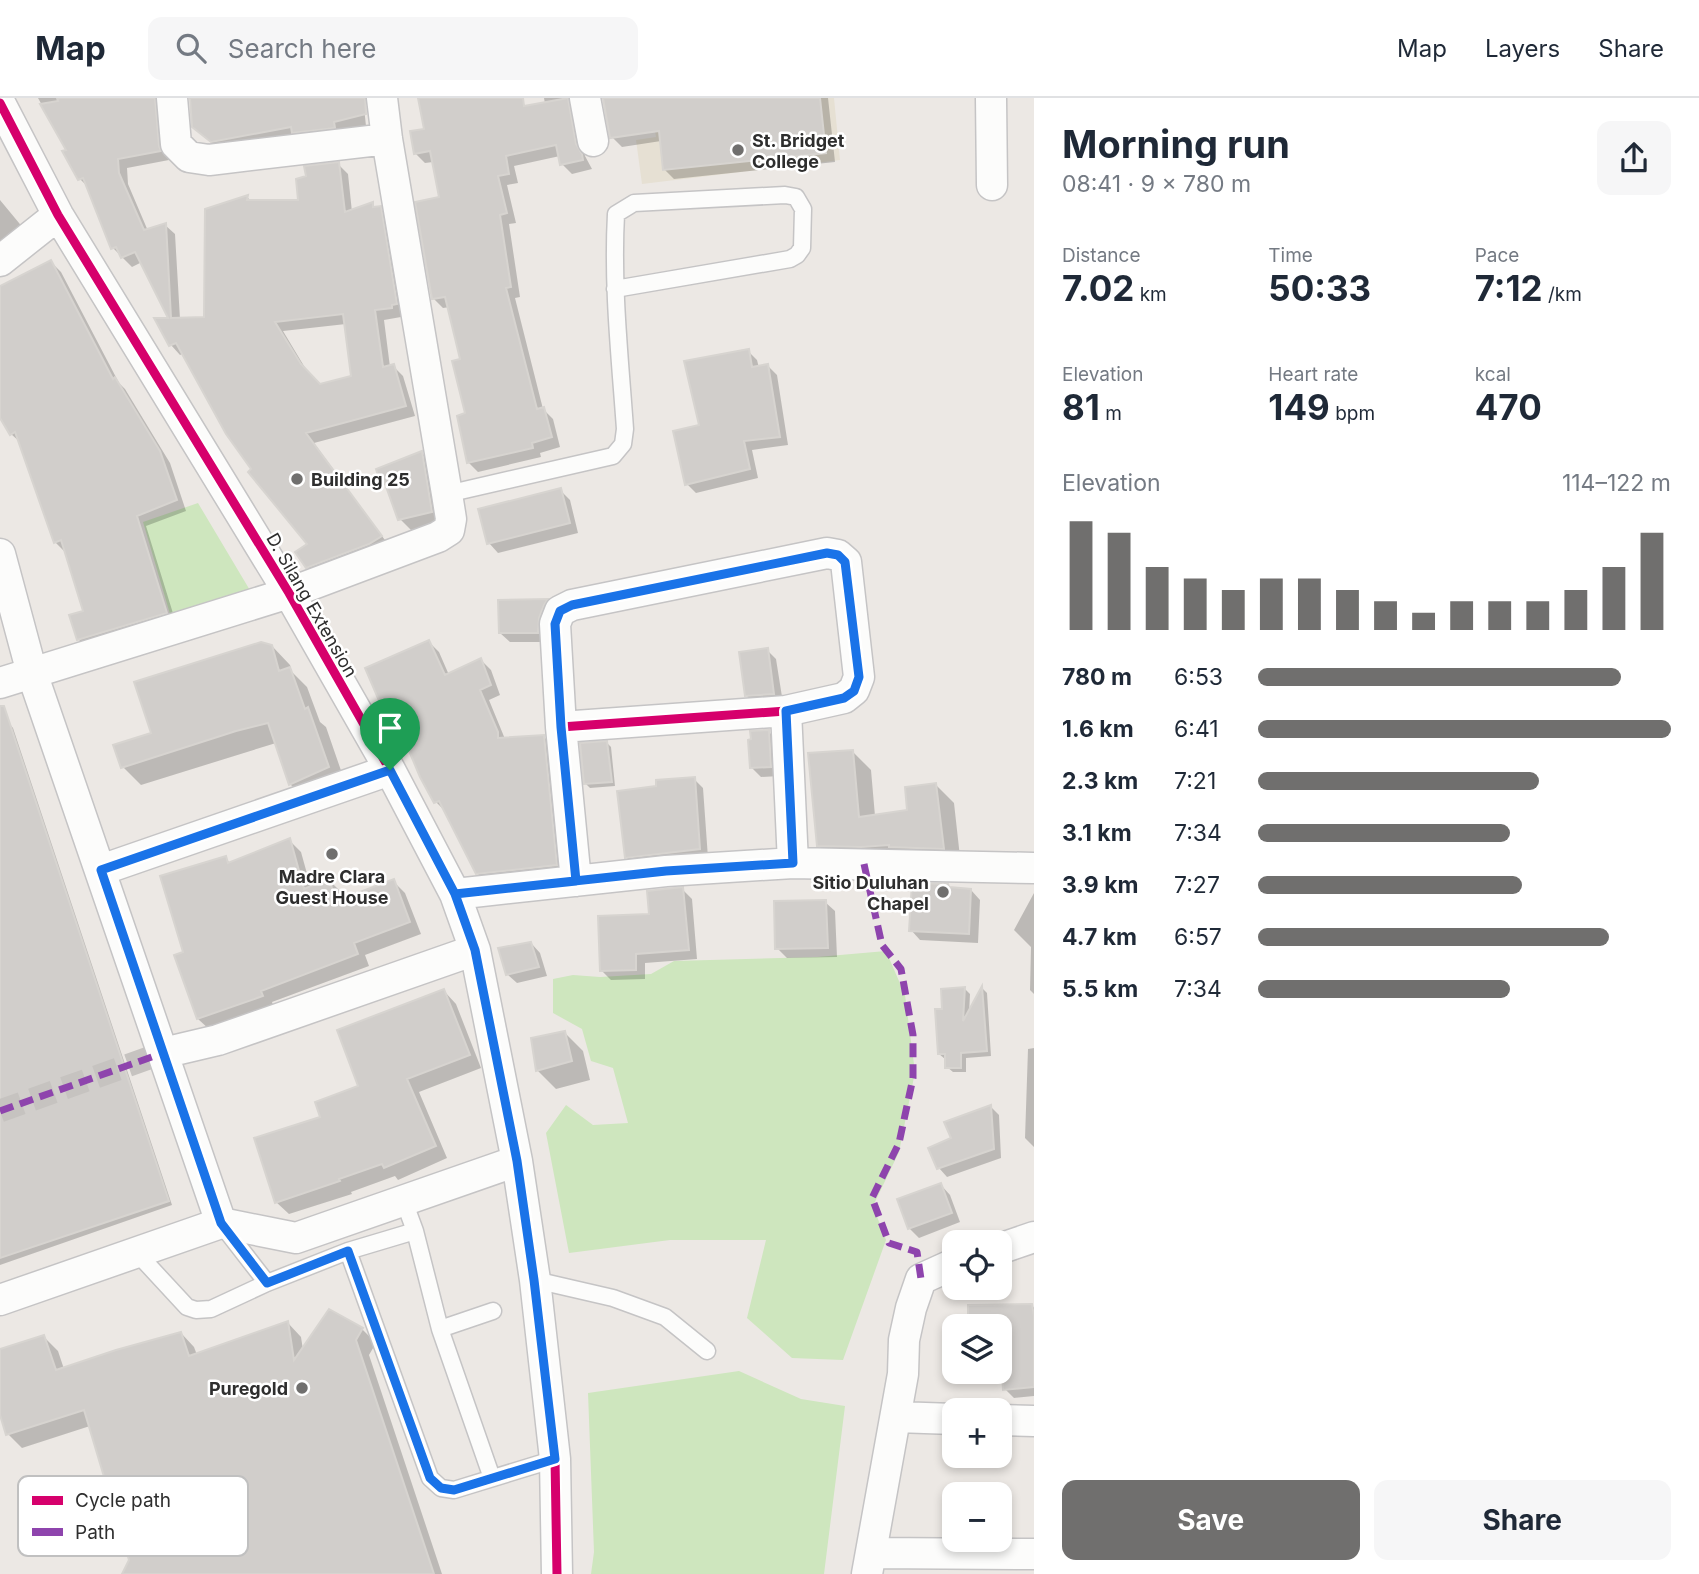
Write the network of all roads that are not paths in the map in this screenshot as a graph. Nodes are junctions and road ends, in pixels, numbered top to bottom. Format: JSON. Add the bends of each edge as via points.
{"nodes":[{"id":1,"x":172,"y":98,"type":"edge"},
{"id":2,"x":382,"y":98,"type":"edge"},
{"id":3,"x":585,"y":98,"type":"edge"},
{"id":4,"x":991,"y":98,"type":"edge"},
{"id":5,"x":0,"y":103,"type":"edge"},
{"id":6,"x":387,"y":139,"type":"junction"},
{"id":7,"x":593,"y":141,"type":"dead end"},
{"id":8,"x":992,"y":185,"type":"dead end"},
{"id":9,"x":58,"y":215,"type":"junction"},
{"id":10,"x":0,"y":261,"type":"edge"},
{"id":11,"x":615,"y":289,"type":"junction"},
{"id":12,"x":447,"y":494,"type":"junction"},
{"id":13,"x":0,"y":554,"type":"edge"},
{"id":14,"x":289,"y":593,"type":"junction"},
{"id":15,"x":33,"y":673,"type":"junction"},
{"id":16,"x":0,"y":683,"type":"edge"},
{"id":17,"x":786,"y":711,"type":"junction"},
{"id":18,"x":561,"y":727,"type":"junction"},
{"id":19,"x":390,"y":770,"type":"junction"},
{"id":20,"x":793,"y":863,"type":"junction"},
{"id":21,"x":1034,"y":868,"type":"edge"},
{"id":22,"x":101,"y":870,"type":"junction"},
{"id":23,"x":576,"y":881,"type":"junction"},
{"id":24,"x":455,"y":894,"type":"junction"},
{"id":25,"x":475,"y":950,"type":"junction"},
{"id":26,"x":163,"y":1052,"type":"junction"},
{"id":27,"x":517,"y":1161,"type":"junction"},
{"id":28,"x":404,"y":1201,"type":"junction"},
{"id":29,"x":221,"y":1223,"type":"junction"},
{"id":30,"x":415,"y":1231,"type":"junction"},
{"id":31,"x":1034,"y":1237,"type":"edge"},
{"id":32,"x":1012,"y":1244,"type":"edge"},
{"id":33,"x":348,"y":1251,"type":"junction"},
{"id":34,"x":137,"y":1253,"type":"junction"},
{"id":35,"x":942,"y":1269,"type":"edge"},
{"id":36,"x":534,"y":1280,"type":"junction"},
{"id":37,"x":267,"y":1283,"type":"junction"},
{"id":38,"x":0,"y":1300,"type":"edge"},
{"id":39,"x":493,"y":1311,"type":"dead end"},
{"id":40,"x":440,"y":1329,"type":"junction"},
{"id":41,"x":707,"y":1351,"type":"dead end"},
{"id":42,"x":896,"y":1418,"type":"junction"},
{"id":43,"x":942,"y":1419,"type":"edge"},
{"id":44,"x":1012,"y":1420,"type":"edge"},
{"id":45,"x":1034,"y":1421,"type":"edge"},
{"id":46,"x":555,"y":1459,"type":"junction"},
{"id":47,"x":492,"y":1478,"type":"junction"},
{"id":48,"x":1034,"y":1554,"type":"edge"},
{"id":49,"x":869,"y":1563,"type":"edge"},
{"id":50,"x":558,"y":1574,"type":"edge"}],
"edges":[{"from":1,"to":6,"type":"street","via":[[176,144],[189,157],[199,159]]},
{"from":2,"to":6,"type":"street"},
{"from":3,"to":7,"type":"street"},
{"from":4,"to":8,"type":"street"},
{"from":5,"to":9,"type":"street","name":"D. Silang Extension"},
{"from":6,"to":12,"type":"street"},
{"from":9,"to":10,"type":"street"},
{"from":9,"to":14,"type":"street","name":"D. Silang Extension"},
{"from":11,"to":11,"type":"lane","via":[[616,214],[634,203],[785,195],[796,197],[803,209],[802,248],[790,259]]},
{"from":11,"to":12,"type":"lane","via":[[623,444],[613,456]]},
{"from":12,"to":14,"type":"street","via":[[449,530],[438,537]]},
{"from":13,"to":15,"type":"street"},
{"from":14,"to":15,"type":"street"},
{"from":14,"to":19,"type":"street","name":"D. Silang Extension"},
{"from":15,"to":16,"type":"street"},
{"from":15,"to":22,"type":"street"},
{"from":17,"to":18,"type":"street"},
{"from":17,"to":18,"type":"street","via":[[844,698],[854,691],[859,677],[845,562],[838,555],[827,553],[560,611],[555,624]]},
{"from":17,"to":20,"type":"street"},
{"from":18,"to":23,"type":"street"},
{"from":19,"to":22,"type":"street"},
{"from":19,"to":24,"type":"street","name":"D. Silang Extension"},
{"from":20,"to":21,"type":"street"},
{"from":20,"to":23,"type":"street"},
{"from":22,"to":26,"type":"street"},
{"from":23,"to":24,"type":"street"},
{"from":24,"to":25,"type":"street","name":"D. Silang Extension"},
{"from":25,"to":26,"type":"street","via":[[218,1040]]},
{"from":25,"to":27,"type":"street","name":"D. Silang Extension"},
{"from":26,"to":29,"type":"street"},
{"from":27,"to":28,"type":"street"},
{"from":27,"to":36,"type":"street","name":"D. Silang Extension"},
{"from":28,"to":29,"type":"street","via":[[296,1238]]},
{"from":28,"to":30,"type":"lane"},
{"from":29,"to":34,"type":"street"},
{"from":29,"to":37,"type":"lane"},
{"from":30,"to":33,"type":"lane"},
{"from":30,"to":40,"type":"lane"},
{"from":31,"to":32,"type":"street"},
{"from":33,"to":37,"type":"lane"},
{"from":33,"to":47,"type":"lane","via":[[430,1478],[441,1488],[454,1490]]},
{"from":34,"to":37,"type":"lane","via":[[187,1307],[196,1310],[211,1309]]},
{"from":34,"to":38,"type":"street"},
{"from":35,"to":42,"type":"street","via":[[921,1279],[911,1308]]},
{"from":36,"to":41,"type":"lane","via":[[613,1298],[665,1317]]},
{"from":36,"to":46,"type":"street","name":"D. Silang Extension"},
{"from":39,"to":40,"type":"lane"},
{"from":40,"to":47,"type":"lane"},
{"from":42,"to":43,"type":"street"},
{"from":42,"to":49,"type":"street"},
{"from":44,"to":45,"type":"street"},
{"from":46,"to":47,"type":"lane"},
{"from":46,"to":50,"type":"street","name":"D. Silang Extension"},
{"from":48,"to":49,"type":"street"}]}
